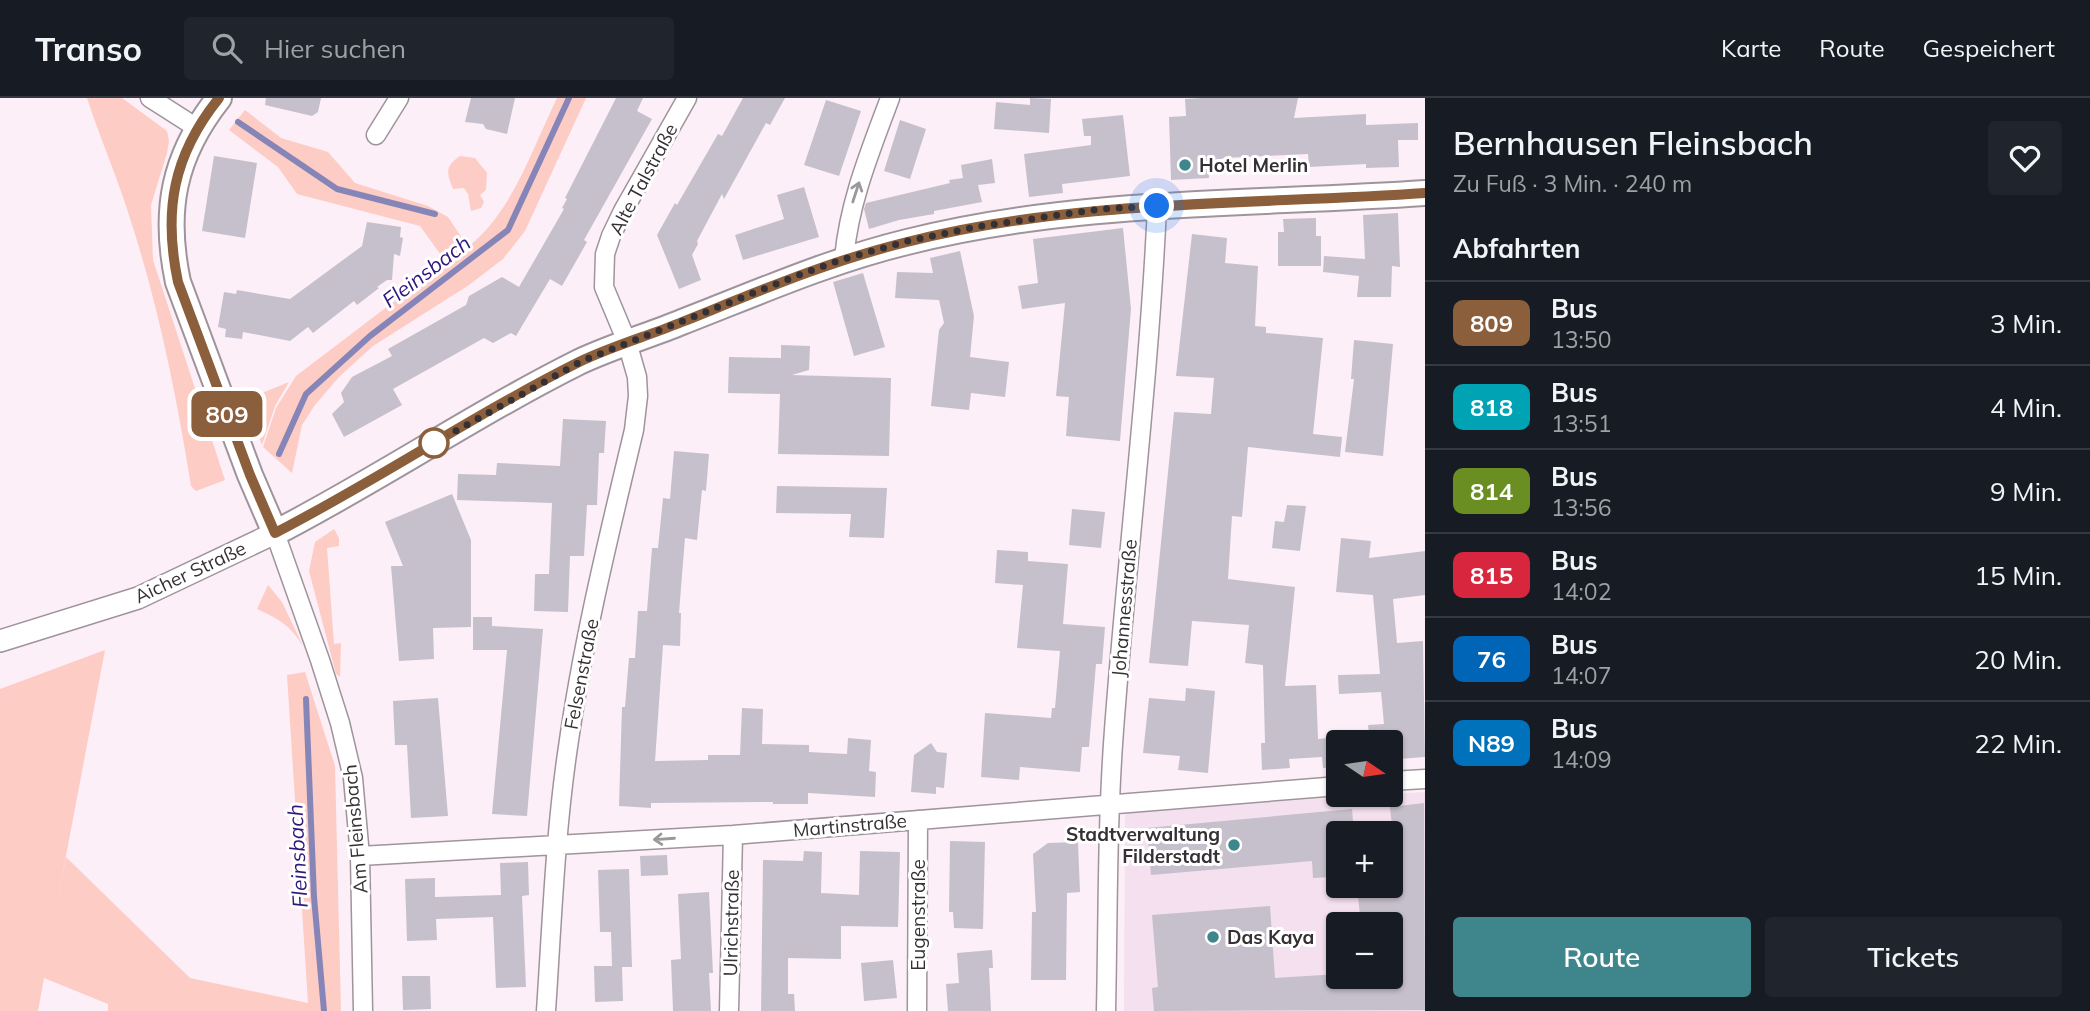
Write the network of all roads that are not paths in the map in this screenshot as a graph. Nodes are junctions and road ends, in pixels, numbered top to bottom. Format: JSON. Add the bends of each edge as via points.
{"nodes":[{"id":1,"x":150,"y":98,"type":"edge"},
{"id":2,"x":219,"y":98,"type":"edge"},
{"id":3,"x":398,"y":98,"type":"edge"},
{"id":4,"x":687,"y":98,"type":"edge"},
{"id":5,"x":890,"y":98,"type":"edge"},
{"id":6,"x":197,"y":128,"type":"junction"},
{"id":7,"x":376,"y":135,"type":"dead end"},
{"id":8,"x":1425,"y":193,"type":"edge"},
{"id":9,"x":1157,"y":206,"type":"junction"},
{"id":10,"x":844,"y":259,"type":"junction"},
{"id":11,"x":627,"y":342,"type":"junction"},
{"id":12,"x":275,"y":533,"type":"junction"},
{"id":13,"x":0,"y":641,"type":"edge"},
{"id":14,"x":1425,"y":779,"type":"edge"},
{"id":15,"x":1404,"y":780,"type":"edge"},
{"id":16,"x":1326,"y":787,"type":"edge"},
{"id":17,"x":1111,"y":804,"type":"junction"},
{"id":18,"x":918,"y":820,"type":"junction"},
{"id":19,"x":733,"y":835,"type":"junction"},
{"id":20,"x":558,"y":845,"type":"junction"},
{"id":21,"x":360,"y":856,"type":"junction"},
{"id":22,"x":363,"y":1011,"type":"edge"},
{"id":23,"x":546,"y":1011,"type":"edge"},
{"id":24,"x":729,"y":1011,"type":"edge"},
{"id":25,"x":917,"y":1011,"type":"edge"},
{"id":26,"x":1106,"y":1011,"type":"edge"}],
"edges":[{"from":1,"to":6,"type":"street"},
{"from":2,"to":6,"type":"main road"},
{"from":3,"to":7,"type":"street"},
{"from":4,"to":11,"type":"street","name":"Alte Talstraße","via":[[623,211],[605,254],[604,287]]},
{"from":10,"to":5,"type":"street","one_way":true,"via":[[854,197]]},
{"from":6,"to":12,"type":"main road","via":[[174,187],[173,260]]},
{"from":8,"to":9,"type":"main road","name":"Aicher Straße"},
{"from":9,"to":10,"type":"main road","name":"Aicher Straße","via":[[981,226]]},
{"from":9,"to":17,"type":"street","name":"Johannesstraße"},
{"from":10,"to":11,"type":"main road","name":"Aicher Straße"},
{"from":11,"to":12,"type":"main road","name":"Aicher Straße","via":[[536,385]]},
{"from":11,"to":20,"type":"street","name":"Felsenstraße","via":[[637,377],[636,411],[584,645]]},
{"from":12,"to":13,"type":"street","name":"Aicher Straße","via":[[138,598]]},
{"from":12,"to":21,"type":"street","name":"Am Fleinsbach","via":[[347,749]]},
{"from":14,"to":15,"type":"street"},
{"from":16,"to":17,"type":"street","name":"Martinstraße"},
{"from":17,"to":18,"type":"street","name":"Martinstraße"},
{"from":17,"to":26,"type":"street","name":"Johannesstraße"},
{"from":18,"to":19,"type":"street","name":"Martinstraße"},
{"from":18,"to":25,"type":"street","name":"Eugenstraße"},
{"from":19,"to":20,"type":"street","name":"Martinstraße","one_way":true},
{"from":19,"to":24,"type":"street","name":"Ulrichstraße"},
{"from":20,"to":21,"type":"street","name":"Martinstraße"},
{"from":20,"to":23,"type":"street","name":"Felsenstraße"},
{"from":21,"to":22,"type":"street","name":"Am Fleinsbach"}]}
